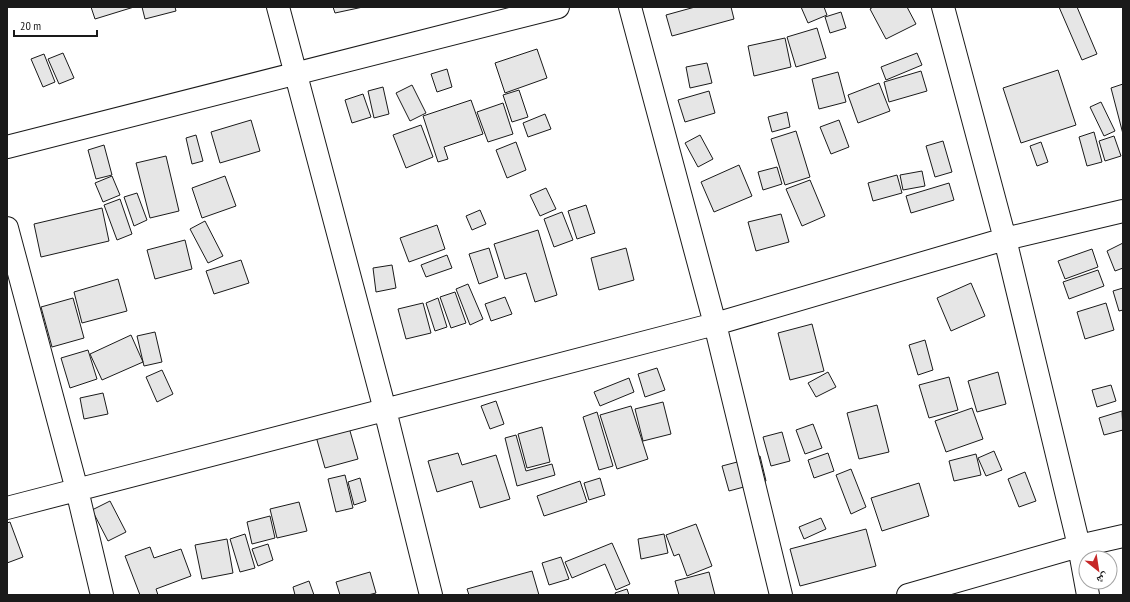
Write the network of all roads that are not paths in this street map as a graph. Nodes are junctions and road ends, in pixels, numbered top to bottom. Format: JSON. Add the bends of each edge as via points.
{"nodes":[{"id":1,"x":278,"y":7,"type":"edge"},
{"id":2,"x":558,"y":7,"type":"edge"},
{"id":3,"x":630,"y":7,"type":"edge"},
{"id":4,"x":943,"y":7,"type":"edge"},
{"id":5,"x":296,"y":74,"type":"junction"},
{"id":6,"x":7,"y":147,"type":"edge"},
{"id":7,"x":1123,"y":211,"type":"edge"},
{"id":8,"x":7,"y":228,"type":"edge"},
{"id":9,"x":1005,"y":239,"type":"junction"},
{"id":10,"x":715,"y":324,"type":"junction"},
{"id":11,"x":385,"y":410,"type":"junction"},
{"id":12,"x":76,"y":490,"type":"junction"},
{"id":13,"x":7,"y":508,"type":"edge"},
{"id":14,"x":1123,"y":536,"type":"edge"},
{"id":15,"x":1079,"y":546,"type":"junction"},
{"id":16,"x":102,"y":595,"type":"edge"},
{"id":17,"x":431,"y":595,"type":"edge"},
{"id":18,"x":781,"y":595,"type":"edge"},
{"id":19,"x":908,"y":595,"type":"edge"},
{"id":20,"x":1088,"y":595,"type":"edge"}],
"edges":[{"from":1,"to":5,"type":"street"},
{"from":2,"to":5,"type":"street"},
{"from":3,"to":10,"type":"street"},
{"from":4,"to":9,"type":"street"},
{"from":5,"to":6,"type":"street"},
{"from":5,"to":11,"type":"street"},
{"from":7,"to":9,"type":"street"},
{"from":8,"to":12,"type":"street"},
{"from":9,"to":10,"type":"street"},
{"from":9,"to":15,"type":"street"},
{"from":10,"to":11,"type":"street"},
{"from":10,"to":18,"type":"street"},
{"from":11,"to":12,"type":"street"},
{"from":11,"to":17,"type":"street"},
{"from":12,"to":13,"type":"street"},
{"from":12,"to":16,"type":"street"},
{"from":14,"to":15,"type":"street"},
{"from":15,"to":19,"type":"street"},
{"from":15,"to":20,"type":"street"}]}
